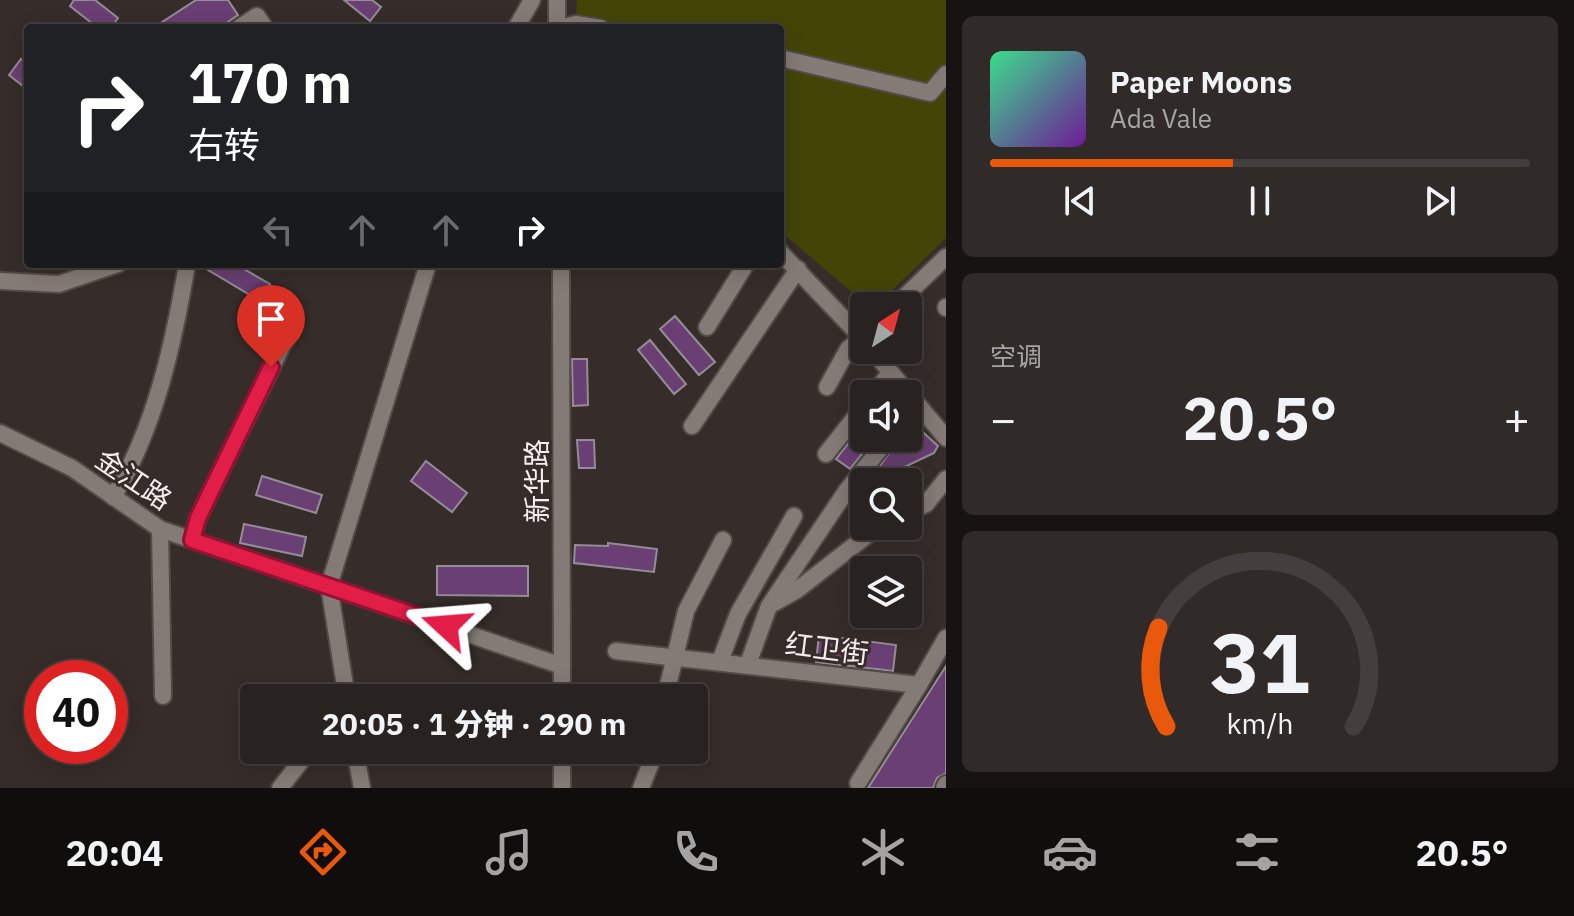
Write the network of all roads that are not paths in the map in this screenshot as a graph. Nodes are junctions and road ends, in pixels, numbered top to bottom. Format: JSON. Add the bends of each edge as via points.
{"nodes":[{"id":1,"x":532,"y":0,"type":"edge"},
{"id":2,"x":557,"y":0,"type":"edge"},
{"id":3,"x":245,"y":24,"type":"edge"},
{"id":4,"x":262,"y":24,"type":"edge"},
{"id":5,"x":518,"y":24,"type":"edge"},
{"id":6,"x":558,"y":24,"type":"edge"},
{"id":7,"x":784,"y":59,"type":"edge"},
{"id":8,"x":946,"y":74,"type":"edge"},
{"id":9,"x":784,"y":256,"type":"edge"},
{"id":10,"x":946,"y":257,"type":"edge"},
{"id":11,"x":106,"y":268,"type":"edge"},
{"id":12,"x":186,"y":268,"type":"edge"},
{"id":13,"x":427,"y":268,"type":"edge"},
{"id":14,"x":561,"y":268,"type":"edge"},
{"id":15,"x":744,"y":268,"type":"edge"},
{"id":16,"x":798,"y":269,"type":"junction"},
{"id":17,"x":0,"y":281,"type":"edge"},
{"id":18,"x":910,"y":292,"type":"edge"},
{"id":19,"x":850,"y":324,"type":"edge"},
{"id":20,"x":707,"y":327,"type":"dead end"},
{"id":21,"x":284,"y":342,"type":"dead end"},
{"id":22,"x":850,"y":348,"type":"edge"},
{"id":23,"x":883,"y":364,"type":"edge"},
{"id":24,"x":890,"y":373,"type":"junction"},
{"id":25,"x":884,"y":380,"type":"edge"},
{"id":26,"x":894,"y":380,"type":"edge"},
{"id":27,"x":827,"y":387,"type":"dead end"},
{"id":28,"x":922,"y":417,"type":"edge"},
{"id":29,"x":850,"y":424,"type":"edge"},
{"id":30,"x":692,"y":426,"type":"dead end"},
{"id":31,"x":0,"y":433,"type":"edge"},
{"id":32,"x":946,"y":438,"type":"edge"},
{"id":33,"x":878,"y":452,"type":"edge"},
{"id":34,"x":826,"y":454,"type":"dead end"},
{"id":35,"x":946,"y":479,"type":"edge"},
{"id":36,"x":113,"y":497,"type":"junction"},
{"id":37,"x":922,"y":506,"type":"edge"},
{"id":38,"x":794,"y":516,"type":"dead end"},
{"id":39,"x":160,"y":529,"type":"junction"},
{"id":40,"x":192,"y":540,"type":"junction"},
{"id":41,"x":723,"y":540,"type":"dead end"},
{"id":42,"x":861,"y":540,"type":"edge"},
{"id":43,"x":329,"y":586,"type":"junction"},
{"id":44,"x":769,"y":606,"type":"junction"},
{"id":45,"x":946,"y":638,"type":"edge"},
{"id":46,"x":616,"y":651,"type":"dead end"},
{"id":47,"x":674,"y":657,"type":"junction"},
{"id":48,"x":720,"y":661,"type":"junction"},
{"id":49,"x":748,"y":664,"type":"junction"},
{"id":50,"x":562,"y":666,"type":"junction"},
{"id":51,"x":344,"y":684,"type":"edge"},
{"id":52,"x":562,"y":684,"type":"edge"},
{"id":53,"x":668,"y":684,"type":"edge"},
{"id":54,"x":919,"y":685,"type":"junction"},
{"id":55,"x":163,"y":696,"type":"dead end"},
{"id":56,"x":299,"y":764,"type":"edge"},
{"id":57,"x":358,"y":764,"type":"edge"},
{"id":58,"x":562,"y":764,"type":"edge"},
{"id":59,"x":650,"y":764,"type":"edge"},
{"id":60,"x":858,"y":783,"type":"dead end"},
{"id":61,"x":280,"y":788,"type":"edge"},
{"id":62,"x":362,"y":788,"type":"edge"},
{"id":63,"x":562,"y":788,"type":"edge"},
{"id":64,"x":641,"y":788,"type":"edge"}],
"edges":[{"from":1,"to":5,"type":"street"},
{"from":2,"to":6,"type":"street"},
{"from":3,"to":4,"type":"street","via":[[257,16]]},
{"from":7,"to":8,"type":"street","via":[[930,93]]},
{"from":9,"to":16,"type":"street"},
{"from":10,"to":18,"type":"street"},
{"from":11,"to":17,"type":"street","via":[[59,284]]},
{"from":12,"to":36,"type":"street","via":[[141,448]]},
{"from":13,"to":43,"type":"street"},
{"from":14,"to":50,"type":"street","name":"新华路"},
{"from":15,"to":20,"type":"street"},
{"from":16,"to":19,"type":"street"},
{"from":16,"to":30,"type":"street"},
{"from":21,"to":40,"type":"street"},
{"from":22,"to":27,"type":"street"},
{"from":23,"to":24,"type":"street"},
{"from":24,"to":25,"type":"street"},
{"from":24,"to":26,"type":"street"},
{"from":28,"to":32,"type":"street"},
{"from":29,"to":34,"type":"street"},
{"from":31,"to":36,"type":"street","name":"金江路","via":[[72,468]]},
{"from":33,"to":44,"type":"street"},
{"from":35,"to":37,"type":"street"},
{"from":36,"to":39,"type":"street","name":"金江路"},
{"from":38,"to":48,"type":"street","via":[[738,614]]},
{"from":39,"to":40,"type":"street","name":"金江路"},
{"from":39,"to":55,"type":"street"},
{"from":40,"to":43,"type":"street","name":"金江路"},
{"from":41,"to":47,"type":"street","via":[[686,611]]},
{"from":42,"to":44,"type":"street"},
{"from":43,"to":50,"type":"street","name":"金江路"},
{"from":43,"to":51,"type":"street"},
{"from":44,"to":49,"type":"street"},
{"from":45,"to":54,"type":"street"},
{"from":46,"to":47,"type":"street","name":"红卫街"},
{"from":47,"to":48,"type":"street","name":"红卫街"},
{"from":47,"to":53,"type":"street"},
{"from":48,"to":49,"type":"street","name":"红卫街"},
{"from":49,"to":54,"type":"street","name":"红卫街"},
{"from":50,"to":52,"type":"street","name":"新华路"},
{"from":54,"to":60,"type":"street"},
{"from":56,"to":61,"type":"street"},
{"from":57,"to":62,"type":"street"},
{"from":58,"to":63,"type":"street"},
{"from":59,"to":64,"type":"street"}]}
